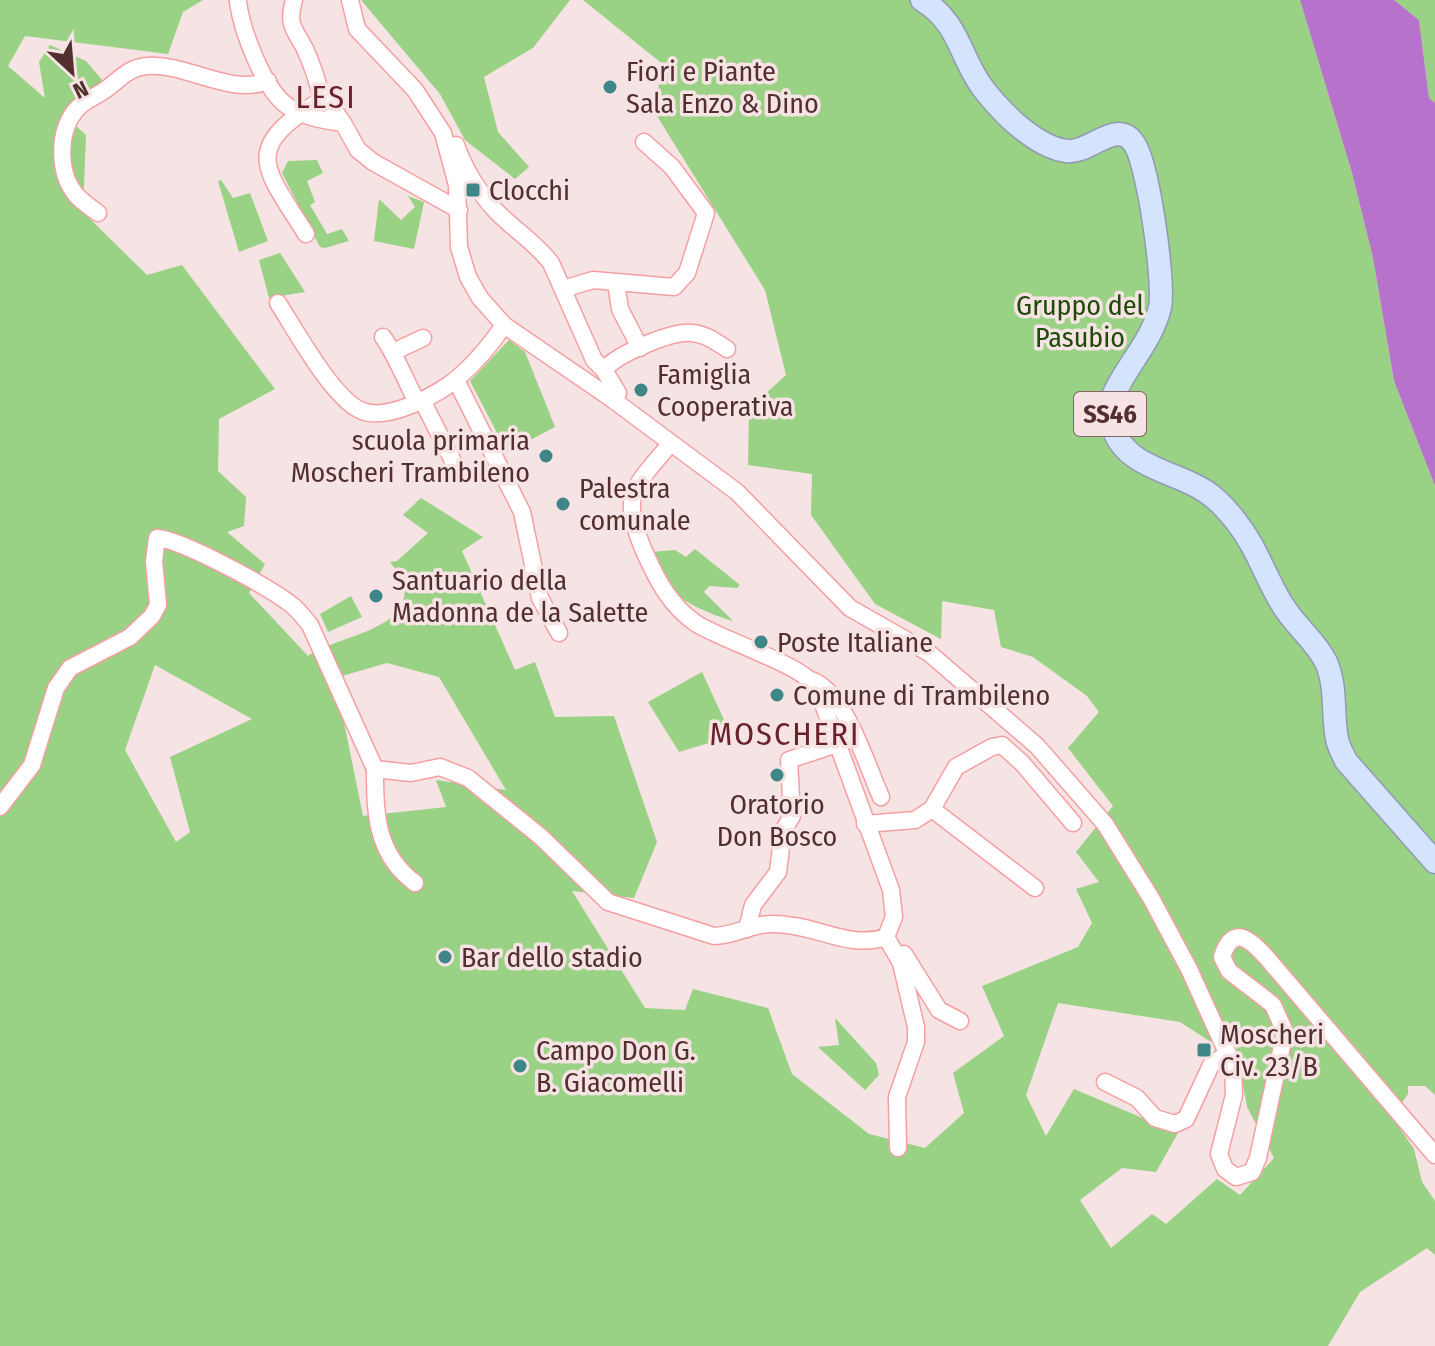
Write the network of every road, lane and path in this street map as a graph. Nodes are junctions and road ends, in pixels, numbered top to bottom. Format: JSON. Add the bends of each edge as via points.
{"nodes":[{"id":1,"x":294,"y":0,"type":"edge"},
{"id":2,"x":350,"y":0,"type":"edge"},
{"id":3,"x":922,"y":0,"type":"edge"},
{"id":4,"x":238,"y":2,"type":"dead end"},
{"id":5,"x":268,"y":81,"type":"junction"},
{"id":6,"x":415,"y":90,"type":"junction"},
{"id":7,"x":322,"y":100,"type":"junction"},
{"id":8,"x":300,"y":113,"type":"junction"},
{"id":9,"x":343,"y":123,"type":"junction"},
{"id":10,"x":644,"y":142,"type":"dead end"},
{"id":11,"x":459,"y":210,"type":"junction"},
{"id":12,"x":98,"y":213,"type":"dead end"},
{"id":13,"x":306,"y":234,"type":"dead end"},
{"id":14,"x":616,"y":283,"type":"junction"},
{"id":15,"x":563,"y":289,"type":"junction"},
{"id":16,"x":278,"y":303,"type":"dead end"},
{"id":17,"x":504,"y":325,"type":"junction"},
{"id":18,"x":383,"y":337,"type":"dead end"},
{"id":19,"x":423,"y":338,"type":"dead end"},
{"id":20,"x":640,"y":348,"type":"junction"},
{"id":21,"x":727,"y":349,"type":"dead end"},
{"id":22,"x":393,"y":352,"type":"junction"},
{"id":23,"x":604,"y":370,"type":"junction"},
{"id":24,"x":456,"y":380,"type":"junction"},
{"id":25,"x":612,"y":399,"type":"junction"},
{"id":26,"x":419,"y":401,"type":"junction"},
{"id":27,"x":670,"y":444,"type":"junction"},
{"id":28,"x":458,"y":471,"type":"dead end"},
{"id":29,"x":559,"y":633,"type":"dead end"},
{"id":30,"x":810,"y":680,"type":"junction"},
{"id":31,"x":837,"y":744,"type":"junction"},
{"id":32,"x":375,"y":769,"type":"junction"},
{"id":33,"x":881,"y":797,"type":"dead end"},
{"id":34,"x":0,"y":807,"type":"edge"},
{"id":35,"x":932,"y":809,"type":"junction"},
{"id":36,"x":1073,"y":823,"type":"dead end"},
{"id":37,"x":865,"y":824,"type":"junction"},
{"id":38,"x":1435,"y":862,"type":"edge"},
{"id":39,"x":415,"y":883,"type":"dead end"},
{"id":40,"x":1035,"y":888,"type":"dead end"},
{"id":41,"x":747,"y":929,"type":"junction"},
{"id":42,"x":888,"y":939,"type":"junction"},
{"id":43,"x":960,"y":1021,"type":"dead end"},
{"id":44,"x":1228,"y":1053,"type":"junction"},
{"id":45,"x":1105,"y":1082,"type":"dead end"},
{"id":46,"x":898,"y":1148,"type":"dead end"},
{"id":47,"x":1435,"y":1155,"type":"edge"}],
"edges":[{"from":1,"to":7,"type":"street","via":[[291,26],[304,46]]},
{"from":2,"to":6,"type":"street","via":[[357,29]]},
{"from":3,"to":38,"type":"main road","number":"SS46","via":[[952,26],[982,87],[1013,122],[1041,143],[1069,152],[1113,134],[1132,139],[1161,268],[1160,307],[1109,407],[1114,431],[1129,451],[1155,470],[1206,491],[1256,548],[1281,603],[1325,661],[1334,688],[1337,741],[1346,761]]},
{"from":4,"to":5,"type":"street","via":[[241,25]]},
{"from":5,"to":8,"type":"street","via":[[287,106]]},
{"from":5,"to":12,"type":"street","via":[[238,85],[147,66],[133,69],[85,101],[65,133],[62,164],[76,196]]},
{"from":6,"to":11,"type":"street","via":[[443,133]]},
{"from":6,"to":15,"type":"street","via":[[440,113],[464,167],[495,210],[542,250]]},
{"from":7,"to":8,"type":"street"},
{"from":7,"to":9,"type":"street"},
{"from":8,"to":9,"type":"street"},
{"from":8,"to":13,"type":"street","via":[[273,137],[266,158],[269,175]]},
{"from":9,"to":11,"type":"street","via":[[358,150],[373,162]]},
{"from":10,"to":14,"type":"street","via":[[672,167],[706,213],[705,221],[687,273],[674,287]]},
{"from":11,"to":17,"type":"street","via":[[459,247],[468,277]]},
{"from":14,"to":15,"type":"street","via":[[593,280]]},
{"from":14,"to":20,"type":"street","via":[[620,309]]},
{"from":15,"to":23,"type":"street","via":[[594,360]]},
{"from":16,"to":26,"type":"street","via":[[339,393],[357,410],[383,414]]},
{"from":17,"to":24,"type":"street"},
{"from":17,"to":25,"type":"street"},
{"from":18,"to":22,"type":"street"},
{"from":19,"to":22,"type":"street"},
{"from":20,"to":21,"type":"street","via":[[694,333]]},
{"from":20,"to":23,"type":"street"},
{"from":22,"to":26,"type":"street"},
{"from":23,"to":25,"type":"street","via":[[618,393]]},
{"from":24,"to":26,"type":"street"},
{"from":24,"to":29,"type":"street","via":[[522,512],[540,598]]},
{"from":25,"to":27,"type":"street"},
{"from":26,"to":28,"type":"street"},
{"from":27,"to":30,"type":"street","via":[[631,501],[631,517],[657,580],[696,623]]},
{"from":27,"to":44,"type":"street","via":[[737,492],[850,608],[929,653],[1037,746],[1105,824],[1151,898]]},
{"from":30,"to":31,"type":"street"},
{"from":30,"to":33,"type":"street","via":[[824,685],[839,702]]},
{"from":31,"to":37,"type":"street"},
{"from":31,"to":41,"type":"street","via":[[789,760],[792,816],[783,831],[778,872],[753,905]]},
{"from":32,"to":34,"type":"street","via":[[310,625],[293,606],[205,555],[157,538],[158,605],[152,616],[130,637],[70,668],[56,688],[32,765]]},
{"from":32,"to":39,"type":"street","via":[[380,834],[387,855]]},
{"from":32,"to":41,"type":"street","via":[[411,773],[440,767],[468,778],[617,906],[714,936]]},
{"from":35,"to":36,"type":"street","via":[[956,767],[1002,745]]},
{"from":35,"to":37,"type":"street","via":[[915,820]]},
{"from":35,"to":40,"type":"street"},
{"from":37,"to":42,"type":"street","via":[[891,890],[894,917]]},
{"from":41,"to":42,"type":"street","via":[[794,925],[845,939]]},
{"from":42,"to":43,"type":"street","via":[[902,950],[939,1010]]},
{"from":42,"to":46,"type":"street","via":[[901,963],[916,1027],[897,1097]]},
{"from":44,"to":45,"type":"street","via":[[1211,1065],[1186,1119],[1175,1124],[1155,1118],[1137,1098]]},
{"from":44,"to":47,"type":"street","via":[[1234,1095],[1219,1154],[1225,1169],[1236,1177],[1252,1172],[1258,1158],[1285,1032],[1273,1005],[1229,971],[1222,957],[1231,941],[1241,937],[1250,939],[1267,958]]}]}
